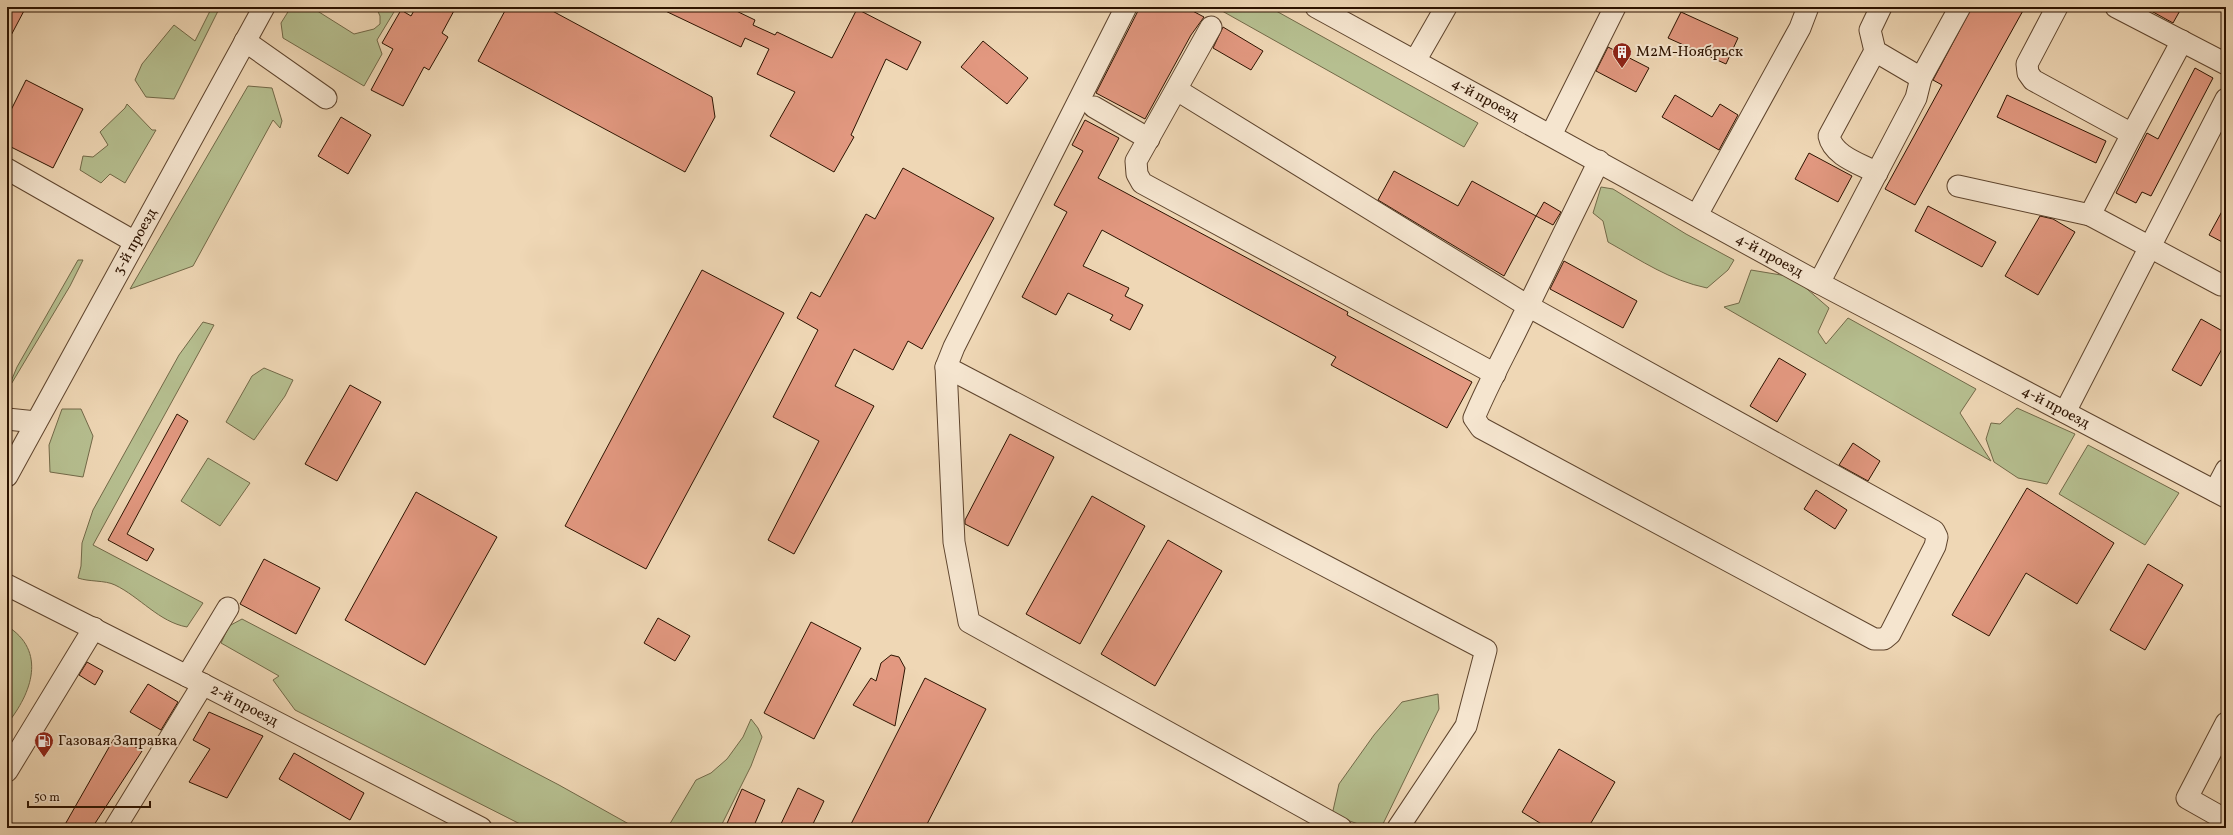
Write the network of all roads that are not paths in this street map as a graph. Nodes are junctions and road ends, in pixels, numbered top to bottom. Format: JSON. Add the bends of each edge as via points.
{"nodes":[{"id":1,"x":264,"y":7,"type":"edge"},
{"id":2,"x":1126,"y":7,"type":"edge"},
{"id":3,"x":1316,"y":7,"type":"edge"},
{"id":4,"x":1446,"y":7,"type":"edge"},
{"id":5,"x":1615,"y":7,"type":"edge"},
{"id":6,"x":1808,"y":7,"type":"edge"},
{"id":7,"x":1881,"y":7,"type":"edge"},
{"id":8,"x":1960,"y":7,"type":"edge"},
{"id":9,"x":2057,"y":7,"type":"edge"},
{"id":10,"x":2116,"y":7,"type":"edge"},
{"id":11,"x":1211,"y":28,"type":"dead end"},
{"id":12,"x":245,"y":41,"type":"junction"},
{"id":13,"x":2182,"y":41,"type":"junction"},
{"id":14,"x":1875,"y":51,"type":"junction"},
{"id":15,"x":1415,"y":61,"type":"junction"},
{"id":16,"x":2226,"y":64,"type":"edge"},
{"id":17,"x":1921,"y":78,"type":"junction"},
{"id":18,"x":1176,"y":90,"type":"junction"},
{"id":19,"x":326,"y":98,"type":"dead end"},
{"id":20,"x":2226,"y":99,"type":"edge"},
{"id":21,"x":1094,"y":108,"type":"dead end"},
{"id":22,"x":2132,"y":134,"type":"junction"},
{"id":23,"x":1551,"y":135,"type":"junction"},
{"id":24,"x":1149,"y":139,"type":"junction"},
{"id":25,"x":1599,"y":161,"type":"junction"},
{"id":26,"x":7,"y":168,"type":"edge"},
{"id":27,"x":1877,"y":173,"type":"junction"},
{"id":28,"x":1958,"y":186,"type":"dead end"},
{"id":29,"x":1697,"y":215,"type":"junction"},
{"id":30,"x":2090,"y":215,"type":"junction"},
{"id":31,"x":135,"y":242,"type":"junction"},
{"id":32,"x":2150,"y":247,"type":"junction"},
{"id":33,"x":1819,"y":283,"type":"junction"},
{"id":34,"x":2221,"y":284,"type":"dead end"},
{"id":35,"x":1528,"y":306,"type":"junction"},
{"id":36,"x":946,"y":367,"type":"junction"},
{"id":37,"x":1495,"y":374,"type":"junction"},
{"id":38,"x":2065,"y":412,"type":"junction"},
{"id":39,"x":7,"y":419,"type":"edge"},
{"id":40,"x":36,"y":422,"type":"junction"},
{"id":41,"x":2226,"y":470,"type":"edge"},
{"id":42,"x":7,"y":476,"type":"edge"},
{"id":43,"x":2221,"y":494,"type":"edge"},
{"id":44,"x":7,"y":585,"type":"edge"},
{"id":45,"x":228,"y":608,"type":"dead end"},
{"id":46,"x":94,"y":628,"type":"junction"},
{"id":47,"x":195,"y":680,"type":"junction"},
{"id":48,"x":2226,"y":723,"type":"edge"},
{"id":49,"x":7,"y":771,"type":"edge"},
{"id":50,"x":2226,"y":820,"type":"edge"},
{"id":51,"x":115,"y":828,"type":"edge"},
{"id":52,"x":481,"y":828,"type":"edge"},
{"id":53,"x":1341,"y":828,"type":"edge"},
{"id":54,"x":1398,"y":828,"type":"edge"}],
"edges":[{"from":1,"to":12,"type":"street","name":"3-й проезд"},
{"from":2,"to":36,"type":"street"},
{"from":3,"to":15,"type":"street","name":"4-й проезд"},
{"from":4,"to":15,"type":"street"},
{"from":5,"to":23,"type":"street"},
{"from":6,"to":29,"type":"street","via":[[1800,28]]},
{"from":7,"to":14,"type":"street","via":[[1870,30]]},
{"from":8,"to":17,"type":"street"},
{"from":9,"to":22,"type":"street","via":[[2027,64],[2028,73],[2033,80]]},
{"from":10,"to":13,"type":"street"},
{"from":11,"to":18,"type":"street"},
{"from":12,"to":19,"type":"street"},
{"from":12,"to":31,"type":"street","name":"3-й проезд"},
{"from":13,"to":16,"type":"street"},
{"from":13,"to":22,"type":"street"},
{"from":14,"to":17,"type":"street"},
{"from":14,"to":27,"type":"street","via":[[1829,136],[1830,144],[1837,151]]},
{"from":15,"to":23,"type":"street","name":"4-й проезд"},
{"from":17,"to":27,"type":"street","via":[[1916,98]]},
{"from":18,"to":24,"type":"street"},
{"from":18,"to":35,"type":"street"},
{"from":20,"to":32,"type":"street"},
{"from":21,"to":24,"type":"street"},
{"from":22,"to":30,"type":"street"},
{"from":23,"to":25,"type":"street","name":"4-й проезд"},
{"from":24,"to":37,"type":"street","via":[[1136,161],[1137,174],[1142,183]]},
{"from":25,"to":29,"type":"street","name":"4-й проезд"},
{"from":25,"to":35,"type":"street"},
{"from":26,"to":31,"type":"street"},
{"from":27,"to":33,"type":"street"},
{"from":28,"to":30,"type":"street"},
{"from":29,"to":33,"type":"street","name":"4-й проезд"},
{"from":30,"to":32,"type":"street"},
{"from":31,"to":40,"type":"street","name":"3-й проезд"},
{"from":32,"to":34,"type":"street"},
{"from":32,"to":38,"type":"street"},
{"from":33,"to":38,"type":"street","name":"4-й проезд"},
{"from":35,"to":37,"type":"street"},
{"from":35,"to":37,"type":"street","via":[[1934,531],[1937,537],[1935,546],[1890,634],[1884,639],[1874,639],[1481,428],[1474,418]]},
{"from":36,"to":53,"type":"street","via":[[954,542],[969,622]]},
{"from":36,"to":54,"type":"street","via":[[1486,650],[1466,726]]},
{"from":38,"to":43,"type":"street","name":"4-й проезд"},
{"from":39,"to":40,"type":"street"},
{"from":40,"to":42,"type":"street","name":"3-й проезд"},
{"from":41,"to":43,"type":"street"},
{"from":44,"to":46,"type":"street","name":"2-й проезд"},
{"from":45,"to":47,"type":"street"},
{"from":46,"to":47,"type":"street","name":"2-й проезд"},
{"from":46,"to":49,"type":"street"},
{"from":47,"to":51,"type":"street"},
{"from":47,"to":52,"type":"street","name":"2-й проезд"},
{"from":48,"to":50,"type":"street","via":[[2187,798]]}]}
